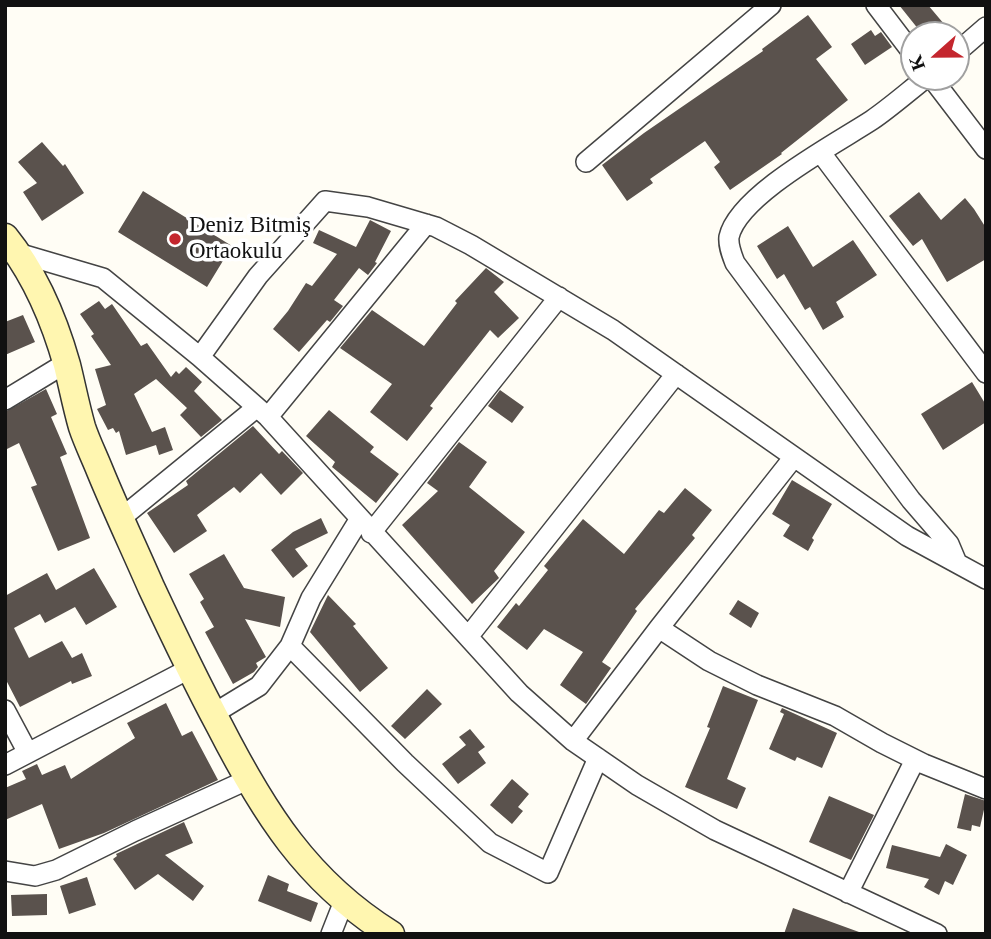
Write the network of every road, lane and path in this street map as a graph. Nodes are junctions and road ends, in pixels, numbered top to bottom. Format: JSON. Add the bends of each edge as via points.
{"nodes":[{"id":1,"x":771,"y":5,"type":"edge"},
{"id":2,"x":876,"y":5,"type":"edge"},
{"id":3,"x":986,"y":27,"type":"edge"},
{"id":4,"x":900,"y":37,"type":"edge"},
{"id":5,"x":970,"y":40,"type":"edge"},
{"id":6,"x":910,"y":91,"type":"edge"},
{"id":7,"x":940,"y":91,"type":"edge"},
{"id":8,"x":986,"y":149,"type":"edge"},
{"id":9,"x":821,"y":153,"type":"junction"},
{"id":10,"x":586,"y":162,"type":"dead end"},
{"id":11,"x":426,"y":225,"type":"junction"},
{"id":12,"x":12,"y":245,"type":"edge"},
{"id":13,"x":559,"y":297,"type":"junction"},
{"id":14,"x":200,"y":357,"type":"junction"},
{"id":15,"x":66,"y":363,"type":"junction"},
{"id":16,"x":986,"y":373,"type":"edge"},
{"id":17,"x":676,"y":374,"type":"junction"},
{"id":18,"x":5,"y":400,"type":"edge"},
{"id":19,"x":262,"y":413,"type":"junction"},
{"id":20,"x":794,"y":457,"type":"junction"},
{"id":21,"x":120,"y":519,"type":"junction"},
{"id":22,"x":365,"y":526,"type":"junction"},
{"id":23,"x":957,"y":563,"type":"junction"},
{"id":24,"x":986,"y":579,"type":"edge"},
{"id":25,"x":659,"y":628,"type":"junction"},
{"id":26,"x":468,"y":638,"type":"junction"},
{"id":27,"x":290,"y":646,"type":"junction"},
{"id":28,"x":189,"y":669,"type":"junction"},
{"id":29,"x":5,"y":710,"type":"edge"},
{"id":30,"x":213,"y":714,"type":"junction"},
{"id":31,"x":573,"y":741,"type":"junction"},
{"id":32,"x":28,"y":753,"type":"junction"},
{"id":33,"x":598,"y":758,"type":"junction"},
{"id":34,"x":915,"y":760,"type":"junction"},
{"id":35,"x":5,"y":765,"type":"edge"},
{"id":36,"x":247,"y":780,"type":"junction"},
{"id":37,"x":986,"y":789,"type":"edge"},
{"id":38,"x":5,"y":871,"type":"edge"},
{"id":39,"x":848,"y":893,"type":"junction"},
{"id":40,"x":344,"y":901,"type":"junction"},
{"id":41,"x":331,"y":934,"type":"edge"},
{"id":42,"x":391,"y":934,"type":"edge"},
{"id":43,"x":937,"y":934,"type":"edge"}],
"edges":[{"from":1,"to":10,"type":"street"},
{"from":2,"to":4,"type":"street"},
{"from":3,"to":5,"type":"street"},
{"from":6,"to":9,"type":"street"},
{"from":7,"to":8,"type":"street"},
{"from":9,"to":16,"type":"street"},
{"from":9,"to":23,"type":"street","via":[[752,202],[729,237],[730,250],[735,263],[895,479],[949,544]]},
{"from":11,"to":13,"type":"street","via":[[471,245]]},
{"from":11,"to":14,"type":"street","via":[[368,207],[325,201],[258,276]]},
{"from":11,"to":19,"type":"street"},
{"from":12,"to":14,"type":"street","via":[[103,278]]},
{"from":12,"to":15,"type":"street","via":[[51,318]]},
{"from":13,"to":17,"type":"street"},
{"from":13,"to":22,"type":"street"},
{"from":14,"to":19,"type":"street"},
{"from":15,"to":18,"type":"street"},
{"from":15,"to":21,"type":"street","via":[[82,428]]},
{"from":17,"to":20,"type":"street"},
{"from":17,"to":26,"type":"street"},
{"from":19,"to":21,"type":"street"},
{"from":19,"to":22,"type":"street"},
{"from":20,"to":23,"type":"street","via":[[907,536]]},
{"from":20,"to":25,"type":"street"},
{"from":21,"to":28,"type":"street"},
{"from":22,"to":26,"type":"street"},
{"from":22,"to":27,"type":"street","via":[[311,598]]},
{"from":23,"to":24,"type":"street"},
{"from":25,"to":31,"type":"street"},
{"from":25,"to":34,"type":"street","via":[[709,661],[835,716]]},
{"from":26,"to":31,"type":"street","via":[[519,693]]},
{"from":27,"to":30,"type":"street","via":[[259,686]]},
{"from":27,"to":33,"type":"street","via":[[490,843],[548,873]]},
{"from":28,"to":30,"type":"street"},
{"from":28,"to":32,"type":"street"},
{"from":29,"to":32,"type":"street"},
{"from":30,"to":36,"type":"street"},
{"from":31,"to":33,"type":"street"},
{"from":32,"to":35,"type":"street"},
{"from":33,"to":39,"type":"street","via":[[715,830]]},
{"from":34,"to":37,"type":"street"},
{"from":34,"to":39,"type":"street"},
{"from":36,"to":38,"type":"street","via":[[56,870],[35,876]]},
{"from":36,"to":40,"type":"street","via":[[280,832]]},
{"from":39,"to":43,"type":"street"},
{"from":40,"to":41,"type":"street"},
{"from":40,"to":42,"type":"street"}]}
